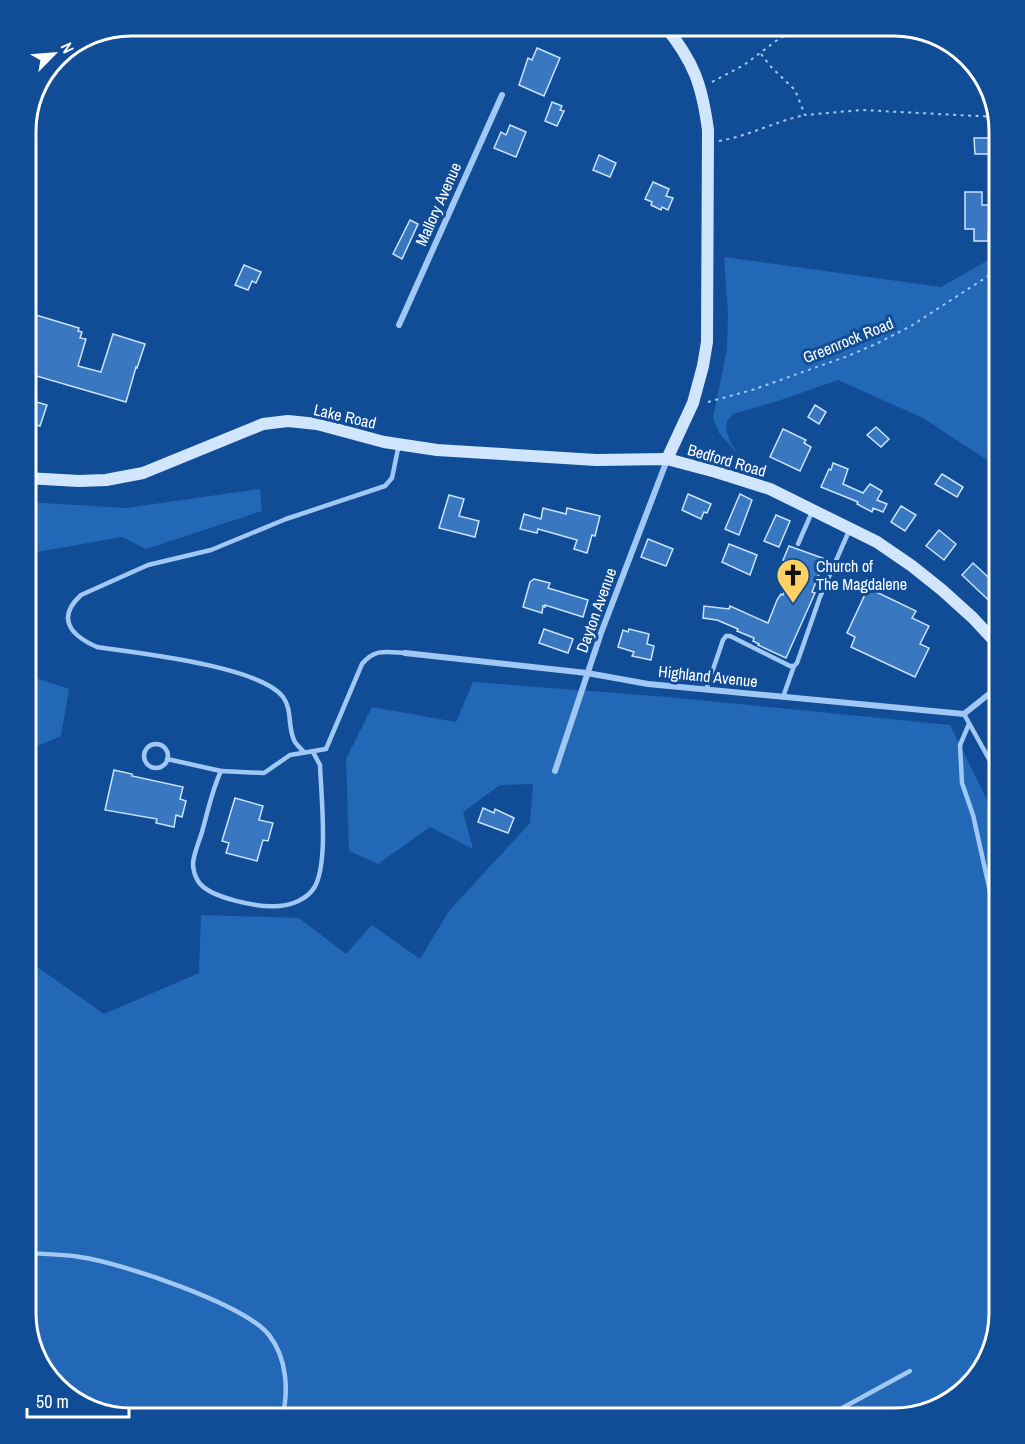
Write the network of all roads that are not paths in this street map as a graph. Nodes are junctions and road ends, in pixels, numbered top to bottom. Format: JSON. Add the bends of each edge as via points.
{"nodes":[{"id":1,"x":673,"y":36,"type":"edge"},
{"id":2,"x":502,"y":95,"type":"dead end"},
{"id":3,"x":399,"y":325,"type":"dead end"},
{"id":4,"x":399,"y":444,"type":"junction"},
{"id":5,"x":667,"y":459,"type":"junction"},
{"id":6,"x":36,"y":479,"type":"edge"},
{"id":7,"x":813,"y":510,"type":"junction"},
{"id":8,"x":850,"y":528,"type":"junction"},
{"id":9,"x":798,"y":544,"type":"dead end"},
{"id":10,"x":989,"y":635,"type":"edge"},
{"id":11,"x":405,"y":653,"type":"joint"},
{"id":12,"x":794,"y":666,"type":"junction"},
{"id":13,"x":587,"y":673,"type":"junction"},
{"id":14,"x":706,"y":690,"type":"junction"},
{"id":15,"x":989,"y":694,"type":"edge"},
{"id":16,"x":783,"y":697,"type":"junction"},
{"id":17,"x":964,"y":714,"type":"junction"},
{"id":18,"x":969,"y":724,"type":"junction"},
{"id":19,"x":304,"y":752,"type":"junction"},
{"id":20,"x":313,"y":752,"type":"junction"},
{"id":21,"x":168,"y":759,"type":"junction"},
{"id":22,"x":989,"y":759,"type":"edge"},
{"id":23,"x":221,"y":771,"type":"junction"},
{"id":24,"x":555,"y":771,"type":"dead end"},
{"id":25,"x":989,"y":886,"type":"edge"},
{"id":26,"x":36,"y":1254,"type":"edge"},
{"id":27,"x":910,"y":1371,"type":"dead end"},
{"id":28,"x":284,"y":1408,"type":"edge"},
{"id":29,"x":844,"y":1408,"type":"edge"}],
"edges":[{"from":1,"to":5,"type":"main road","name":"Bedford Road","via":[[701,88],[708,130],[707,342],[693,403]]},
{"from":2,"to":3,"type":"street","name":"Mallory Avenue"},
{"from":4,"to":5,"type":"main road","name":"Lake Road","via":[[596,460]]},
{"from":4,"to":6,"type":"main road","name":"Lake Road","via":[[288,421],[263,424],[143,473],[79,482]]},
{"from":4,"to":19,"type":"lane","via":[[392,478],[385,486],[286,519],[211,550],[148,565],[81,595],[69,613],[73,633],[97,647],[205,664],[273,688],[284,697],[294,740]]},
{"from":5,"to":7,"type":"main road","name":"Bedford Road","via":[[770,489]]},
{"from":5,"to":13,"type":"street","name":"Dayton Avenue"},
{"from":7,"to":8,"type":"main road","name":"Bedford Road"},
{"from":7,"to":9,"type":"lane"},
{"from":8,"to":10,"type":"main road","name":"Bedford Road","via":[[912,566]]},
{"from":8,"to":12,"type":"lane"},
{"from":11,"to":13,"type":"street","name":"Highland Avenue"},
{"from":11,"to":20,"type":"lane","via":[[378,652],[369,656],[326,749]]},
{"from":12,"to":14,"type":"lane","via":[[726,636]]},
{"from":12,"to":16,"type":"lane"},
{"from":13,"to":14,"type":"street","name":"Highland Avenue"},
{"from":13,"to":24,"type":"street","name":"Dayton Avenue"},
{"from":14,"to":16,"type":"street","name":"Highland Avenue"},
{"from":15,"to":17,"type":"street"},
{"from":16,"to":17,"type":"street","name":"Highland Avenue"},
{"from":17,"to":18,"type":"lane"},
{"from":18,"to":22,"type":"lane"},
{"from":18,"to":25,"type":"lane","via":[[960,745],[962,783],[974,815]]},
{"from":19,"to":20,"type":"lane"},
{"from":19,"to":23,"type":"lane","via":[[290,755],[264,773]]},
{"from":20,"to":23,"type":"lane","via":[[320,765],[320,873],[310,894],[280,906],[265,907],[227,898],[198,881],[193,862],[212,790]]},
{"from":21,"to":21,"type":"lane","via":[[166,749],[160,745],[149,746],[144,753],[145,761],[154,768]]},
{"from":21,"to":23,"type":"lane"},
{"from":26,"to":28,"type":"lane","via":[[82,1257],[135,1272],[228,1306],[259,1325],[279,1350],[285,1370]]},
{"from":27,"to":29,"type":"lane"}]}
